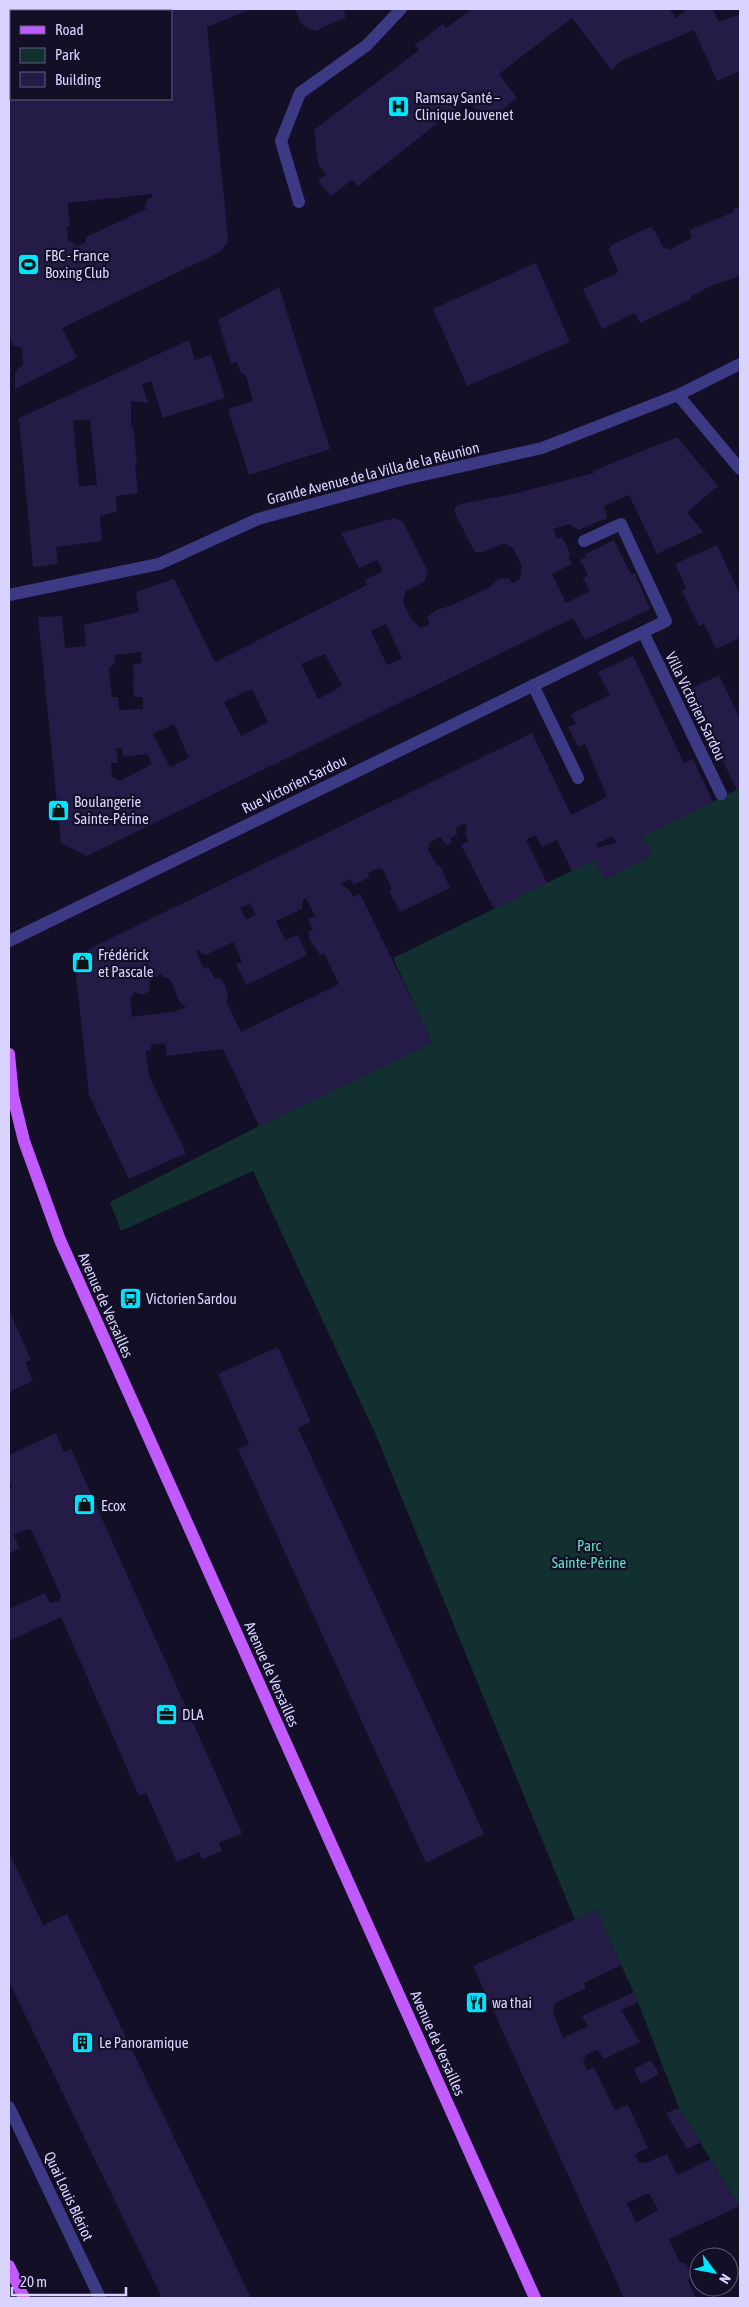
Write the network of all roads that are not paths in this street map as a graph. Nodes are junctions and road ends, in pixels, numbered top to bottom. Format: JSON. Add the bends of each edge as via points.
{"nodes":[{"id":1,"x":401,"y":9,"type":"edge"},
{"id":2,"x":299,"y":202,"type":"dead end"},
{"id":3,"x":740,"y":364,"type":"edge"},
{"id":4,"x":678,"y":396,"type":"junction"},
{"id":5,"x":740,"y":469,"type":"edge"},
{"id":6,"x":584,"y":541,"type":"dead end"},
{"id":7,"x":9,"y":595,"type":"edge"},
{"id":8,"x":643,"y":632,"type":"junction"},
{"id":9,"x":533,"y":684,"type":"junction"},
{"id":10,"x":578,"y":778,"type":"dead end"},
{"id":11,"x":721,"y":794,"type":"dead end"},
{"id":12,"x":9,"y":941,"type":"edge"},
{"id":13,"x":9,"y":1054,"type":"edge"},
{"id":14,"x":9,"y":2107,"type":"edge"},
{"id":15,"x":9,"y":2266,"type":"edge"},
{"id":16,"x":24,"y":2298,"type":"edge"},
{"id":17,"x":100,"y":2298,"type":"edge"},
{"id":18,"x":535,"y":2298,"type":"edge"}],
"edges":[{"from":1,"to":2,"type":"street","via":[[367,45],[300,93],[281,142]]},
{"from":3,"to":4,"type":"street","name":"Grande Avenue de la Villa de la Réunion"},
{"from":4,"to":5,"type":"street"},
{"from":4,"to":7,"type":"street","name":"Grande Avenue de la Villa de la Réunion","via":[[542,448],[401,480],[258,520],[159,564]]},
{"from":6,"to":8,"type":"street","via":[[621,524],[666,621]]},
{"from":8,"to":9,"type":"street","name":"Rue Victorien Sardou"},
{"from":8,"to":11,"type":"street","name":"Villa Victorien Sardou"},
{"from":9,"to":10,"type":"street"},
{"from":9,"to":12,"type":"street","name":"Rue Victorien Sardou"},
{"from":13,"to":18,"type":"main road","name":"Avenue de Versailles","via":[[13,1096],[24,1141],[60,1240]]},
{"from":14,"to":17,"type":"street","name":"Quai Louis Blériot"},
{"from":15,"to":16,"type":"main road"}]}
